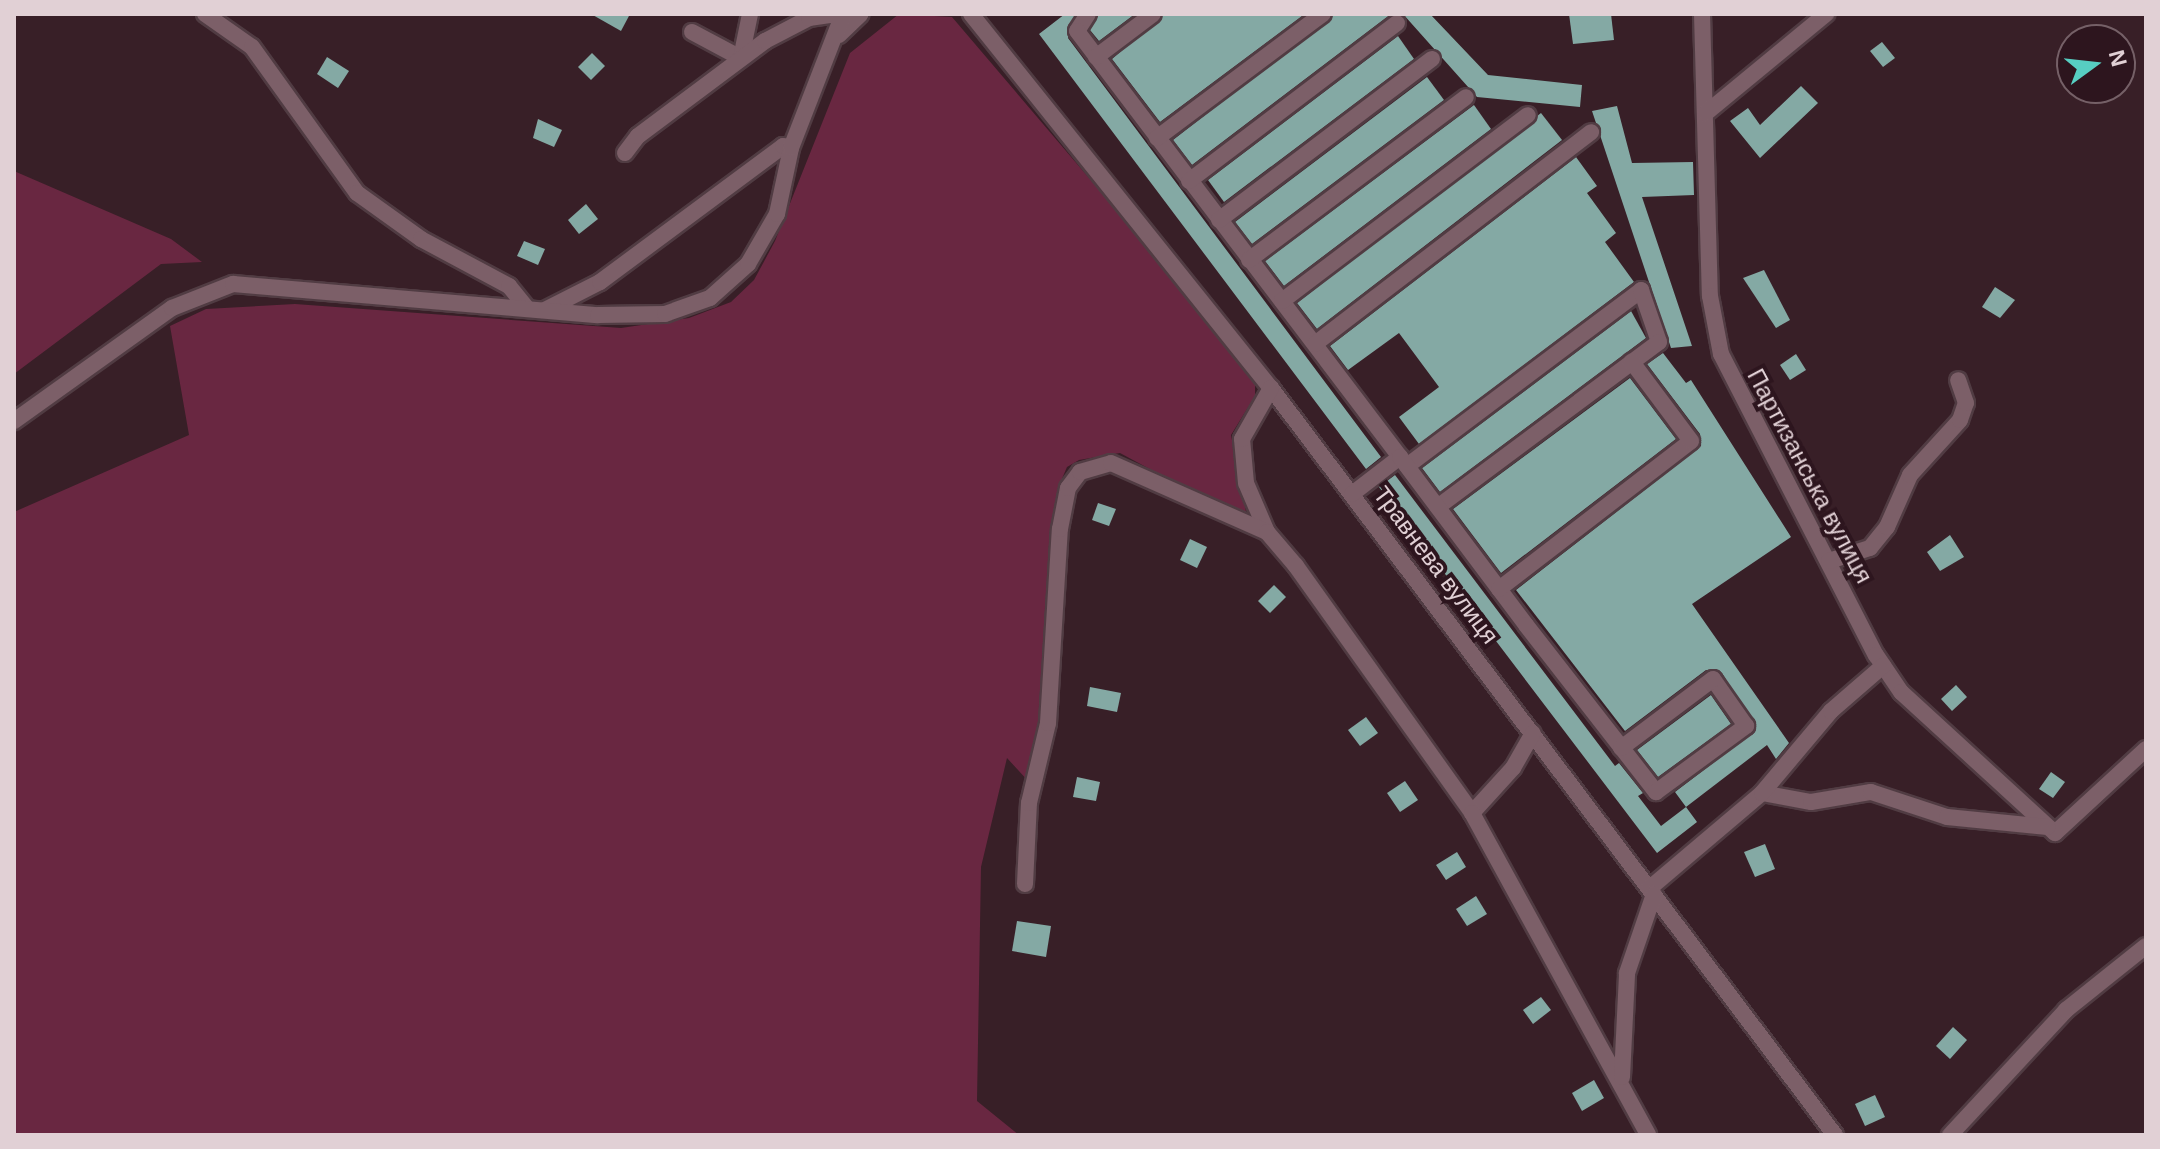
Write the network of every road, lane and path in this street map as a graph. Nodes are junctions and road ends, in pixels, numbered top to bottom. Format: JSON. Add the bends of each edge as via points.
{"nodes":[{"id":1,"x":205,"y":14,"type":"edge"},
{"id":2,"x":750,"y":14,"type":"edge"},
{"id":3,"x":840,"y":14,"type":"edge"},
{"id":4,"x":861,"y":14,"type":"edge"},
{"id":5,"x":971,"y":14,"type":"edge"},
{"id":6,"x":987,"y":14,"type":"edge"},
{"id":7,"x":1088,"y":14,"type":"edge"},
{"id":8,"x":1153,"y":14,"type":"edge"},
{"id":9,"x":1323,"y":14,"type":"edge"},
{"id":10,"x":1702,"y":14,"type":"edge"},
{"id":11,"x":1826,"y":14,"type":"edge"},
{"id":12,"x":804,"y":16,"type":"edge"},
{"id":13,"x":1397,"y":23,"type":"dead end"},
{"id":14,"x":692,"y":32,"type":"dead end"},
{"id":15,"x":988,"y":33,"type":"junction"},
{"id":16,"x":838,"y":36,"type":"junction"},
{"id":17,"x":1096,"y":57,"type":"junction"},
{"id":18,"x":741,"y":58,"type":"junction"},
{"id":19,"x":1432,"y":59,"type":"dead end"},
{"id":20,"x":1466,"y":97,"type":"dead end"},
{"id":21,"x":1706,"y":113,"type":"junction"},
{"id":22,"x":1528,"y":115,"type":"dead end"},
{"id":23,"x":1591,"y":132,"type":"dead end"},
{"id":24,"x":1157,"y":138,"type":"junction"},
{"id":25,"x":791,"y":148,"type":"junction"},
{"id":26,"x":625,"y":153,"type":"dead end"},
{"id":27,"x":1189,"y":181,"type":"junction"},
{"id":28,"x":1219,"y":220,"type":"junction"},
{"id":29,"x":1249,"y":260,"type":"junction"},
{"id":30,"x":1282,"y":301,"type":"junction"},
{"id":31,"x":527,"y":308,"type":"junction"},
{"id":32,"x":545,"y":310,"type":"junction"},
{"id":33,"x":1315,"y":344,"type":"junction"},
{"id":34,"x":1632,"y":362,"type":"junction"},
{"id":35,"x":1958,"y":380,"type":"dead end"},
{"id":36,"x":1271,"y":388,"type":"junction"},
{"id":37,"x":14,"y":421,"type":"edge"},
{"id":38,"x":1403,"y":461,"type":"junction"},
{"id":39,"x":1352,"y":494,"type":"junction"},
{"id":40,"x":1438,"y":507,"type":"junction"},
{"id":41,"x":1267,"y":532,"type":"junction"},
{"id":42,"x":1829,"y":561,"type":"junction"},
{"id":43,"x":1499,"y":589,"type":"junction"},
{"id":44,"x":1883,"y":666,"type":"junction"},
{"id":45,"x":1533,"y":733,"type":"junction"},
{"id":46,"x":1621,"y":748,"type":"junction"},
{"id":47,"x":2146,"y":749,"type":"edge"},
{"id":48,"x":1762,"y":793,"type":"junction"},
{"id":49,"x":1472,"y":813,"type":"junction"},
{"id":50,"x":2051,"y":830,"type":"junction"},
{"id":51,"x":1025,"y":884,"type":"dead end"},
{"id":52,"x":1652,"y":891,"type":"junction"},
{"id":53,"x":2146,"y":946,"type":"edge"},
{"id":54,"x":1622,"y":1083,"type":"junction"},
{"id":55,"x":1648,"y":1135,"type":"edge"},
{"id":56,"x":1835,"y":1135,"type":"edge"},
{"id":57,"x":1950,"y":1135,"type":"edge"}],
"edges":[{"from":1,"to":31,"type":"street","via":[[252,47],[357,193],[421,239],[509,286]]},
{"from":2,"to":18,"type":"street"},
{"from":3,"to":12,"type":"street"},
{"from":3,"to":16,"type":"street"},
{"from":4,"to":16,"type":"street"},
{"from":5,"to":15,"type":"street","name":"Травнева вулиця"},
{"from":6,"to":15,"type":"street"},
{"from":7,"to":17,"type":"street","via":[[1077,31]]},
{"from":8,"to":17,"type":"street"},
{"from":9,"to":24,"type":"street"},
{"from":10,"to":21,"type":"street","name":"Партизанська вулиця"},
{"from":11,"to":21,"type":"street"},
{"from":12,"to":18,"type":"street"},
{"from":13,"to":27,"type":"street"},
{"from":14,"to":18,"type":"street"},
{"from":15,"to":36,"type":"street","name":"Травнева вулиця"},
{"from":16,"to":25,"type":"street"},
{"from":17,"to":24,"type":"street"},
{"from":18,"to":26,"type":"street","via":[[638,136]]},
{"from":19,"to":28,"type":"street"},
{"from":20,"to":29,"type":"street"},
{"from":21,"to":42,"type":"street","name":"Партизанська вулиця","via":[[1710,296],[1721,354]]},
{"from":22,"to":30,"type":"street"},
{"from":23,"to":33,"type":"street"},
{"from":24,"to":27,"type":"street"},
{"from":25,"to":32,"type":"street","via":[[783,146],[600,282]]},
{"from":25,"to":32,"type":"street","via":[[777,214],[748,264],[710,298],[665,314]]},
{"from":27,"to":28,"type":"street"},
{"from":28,"to":29,"type":"street"},
{"from":29,"to":30,"type":"street"},
{"from":30,"to":33,"type":"street"},
{"from":31,"to":32,"type":"street"},
{"from":31,"to":37,"type":"street","via":[[233,284],[172,308]]},
{"from":33,"to":38,"type":"street"},
{"from":34,"to":38,"type":"street","via":[[1659,342],[1641,290]]},
{"from":34,"to":40,"type":"street"},
{"from":34,"to":43,"type":"street","via":[[1691,441]]},
{"from":35,"to":42,"type":"street","via":[[1966,403],[1960,420],[1910,475],[1887,527],[1870,548]]},
{"from":36,"to":39,"type":"street","name":"Травнева вулиця"},
{"from":36,"to":41,"type":"street","via":[[1242,439],[1246,483]]},
{"from":38,"to":39,"type":"street"},
{"from":38,"to":40,"type":"street"},
{"from":39,"to":45,"type":"street","name":"Травнева вулиця"},
{"from":40,"to":43,"type":"street"},
{"from":41,"to":49,"type":"street"},
{"from":41,"to":51,"type":"street","via":[[1111,463],[1080,472],[1068,488],[1060,529],[1048,723],[1025,830]]},
{"from":42,"to":44,"type":"street","name":"Партизанська вулиця"},
{"from":43,"to":46,"type":"street"},
{"from":44,"to":48,"type":"street","via":[[1831,711]]},
{"from":44,"to":50,"type":"street","name":"Партизанська вулиця","via":[[1901,692]]},
{"from":45,"to":49,"type":"street","via":[[1506,777]]},
{"from":45,"to":52,"type":"street","name":"Травнева вулиця"},
{"from":46,"to":46,"type":"street","via":[[1713,679],[1746,726],[1656,792]]},
{"from":47,"to":50,"type":"street"},
{"from":48,"to":50,"type":"street","via":[[1811,802],[1871,792],[1947,817]]},
{"from":48,"to":52,"type":"street"},
{"from":49,"to":54,"type":"street"},
{"from":52,"to":54,"type":"street","via":[[1625,987]]},
{"from":52,"to":56,"type":"street","name":"Травнева вулиця"},
{"from":53,"to":57,"type":"street","via":[[2066,1010]]},
{"from":54,"to":55,"type":"street"}]}
